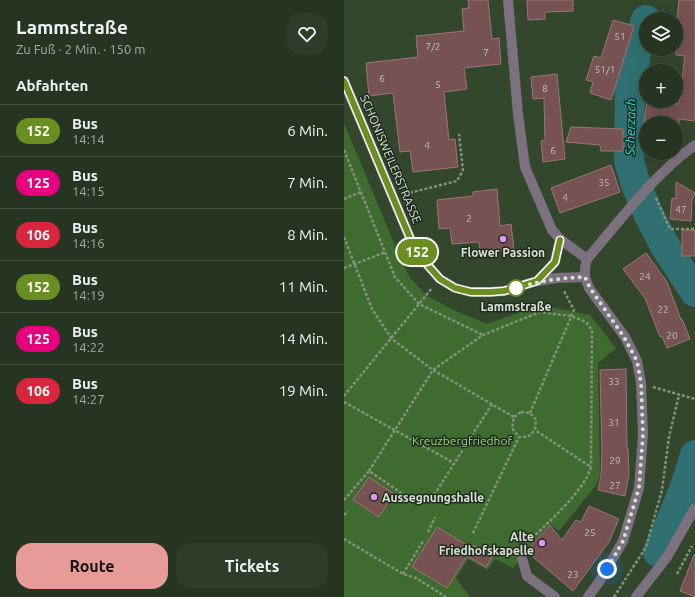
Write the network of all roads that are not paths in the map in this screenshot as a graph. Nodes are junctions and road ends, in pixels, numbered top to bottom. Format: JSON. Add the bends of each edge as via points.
{"nodes":[{"id":1,"x":508,"y":0,"type":"edge"},
{"id":2,"x":344,"y":81,"type":"edge"},
{"id":3,"x":695,"y":146,"type":"edge"},
{"id":4,"x":560,"y":240,"type":"junction"},
{"id":5,"x":588,"y":259,"type":"junction"},
{"id":6,"x":585,"y":277,"type":"junction"},
{"id":7,"x":537,"y":281,"type":"junction"},
{"id":8,"x":695,"y":508,"type":"edge"},
{"id":9,"x":522,"y":558,"type":"dead end"},
{"id":10,"x":555,"y":597,"type":"edge"},
{"id":11,"x":588,"y":597,"type":"edge"},
{"id":12,"x":636,"y":597,"type":"edge"}],
"edges":[{"from":1,"to":4,"type":"street","via":[[525,167],[542,210]]},
{"from":2,"to":7,"type":"street","name":"SCHONISWEILERSTRASSE","via":[[415,250],[440,279],[455,288],[471,292],[504,291]]},
{"from":3,"to":5,"type":"street","via":[[681,155],[649,188]]},
{"from":4,"to":5,"type":"street"},
{"from":4,"to":7,"type":"street","name":"SCHONISWEILERSTRASSE","via":[[555,262]]},
{"from":5,"to":6,"type":"street"},
{"from":6,"to":7,"type":"street","name":"SCHONISWEILERSTRASSE"},
{"from":6,"to":11,"type":"street","via":[[637,361],[641,383],[643,434],[639,488],[623,541],[600,582]]},
{"from":8,"to":12,"type":"street","via":[[667,557]]},
{"from":9,"to":10,"type":"street","via":[[527,576]]}]}
